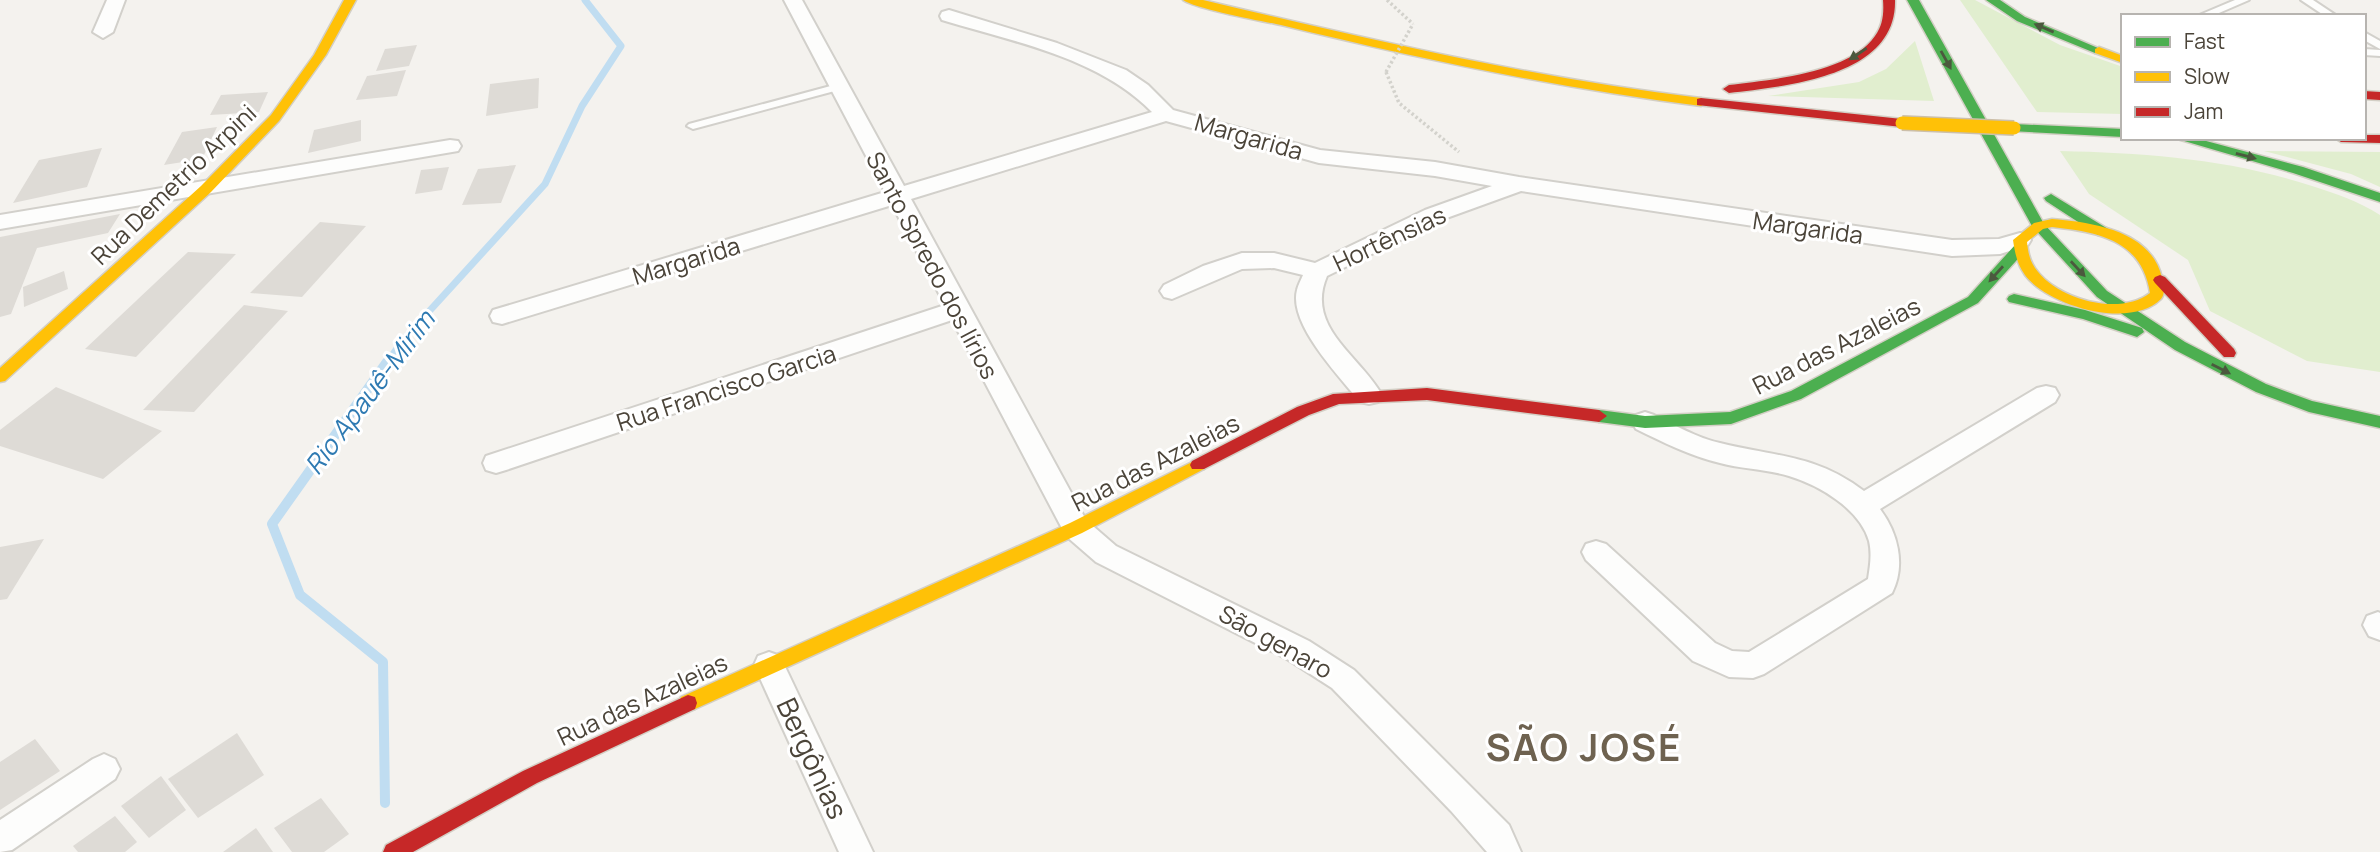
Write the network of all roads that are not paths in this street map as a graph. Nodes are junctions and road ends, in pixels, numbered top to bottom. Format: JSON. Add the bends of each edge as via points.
{"nodes":[{"id":1,"x":116,"y":0,"type":"edge"},
{"id":2,"x":350,"y":0,"type":"edge"},
{"id":3,"x":793,"y":0,"type":"edge"},
{"id":4,"x":1189,"y":0,"type":"edge"},
{"id":5,"x":1889,"y":0,"type":"edge"},
{"id":6,"x":1913,"y":0,"type":"edge"},
{"id":7,"x":1992,"y":0,"type":"edge"},
{"id":8,"x":2244,"y":0,"type":"edge"},
{"id":9,"x":2306,"y":0,"type":"edge"},
{"id":10,"x":2207,"y":14,"type":"edge"},
{"id":11,"x":2329,"y":14,"type":"edge"},
{"id":12,"x":948,"y":16,"type":"dead end"},
{"id":13,"x":103,"y":32,"type":"dead end"},
{"id":14,"x":2121,"y":57,"type":"edge"},
{"id":15,"x":838,"y":87,"type":"junction"},
{"id":16,"x":1650,"y":97,"type":"junction"},
{"id":17,"x":1999,"y":108,"type":"dead end"},
{"id":18,"x":1166,"y":114,"type":"junction"},
{"id":19,"x":693,"y":126,"type":"dead end"},
{"id":20,"x":2116,"y":133,"type":"edge"},
{"id":21,"x":2187,"y":140,"type":"edge"},
{"id":22,"x":2019,"y":144,"type":"dead end"},
{"id":23,"x":450,"y":146,"type":"dead end"},
{"id":24,"x":2012,"y":182,"type":"junction"},
{"id":25,"x":1519,"y":184,"type":"junction"},
{"id":26,"x":206,"y":189,"type":"junction"},
{"id":27,"x":897,"y":197,"type":"junction"},
{"id":28,"x":2380,"y":198,"type":"edge"},
{"id":29,"x":0,"y":222,"type":"edge"},
{"id":30,"x":2066,"y":223,"type":"junction"},
{"id":31,"x":2039,"y":226,"type":"junction"},
{"id":32,"x":2017,"y":230,"type":"junction"},
{"id":33,"x":2103,"y":232,"type":"junction"},
{"id":34,"x":2085,"y":247,"type":"dead end"},
{"id":35,"x":1317,"y":271,"type":"junction"},
{"id":36,"x":2160,"y":280,"type":"junction"},
{"id":37,"x":2125,"y":287,"type":"dead end"},
{"id":38,"x":1172,"y":291,"type":"dead end"},
{"id":39,"x":2067,"y":297,"type":"junction"},
{"id":40,"x":2014,"y":299,"type":"junction"},
{"id":41,"x":1973,"y":300,"type":"junction"},
{"id":42,"x":2144,"y":304,"type":"junction"},
{"id":43,"x":2120,"y":309,"type":"junction"},
{"id":44,"x":957,"y":310,"type":"junction"},
{"id":45,"x":502,"y":316,"type":"dead end"},
{"id":46,"x":2180,"y":346,"type":"junction"},
{"id":47,"x":0,"y":377,"type":"edge"},
{"id":48,"x":2046,"y":395,"type":"dead end"},
{"id":49,"x":1370,"y":396,"type":"junction"},
{"id":50,"x":1645,"y":422,"type":"junction"},
{"id":51,"x":2380,"y":424,"type":"edge"},
{"id":52,"x":496,"y":463,"type":"dead end"},
{"id":53,"x":1862,"y":506,"type":"junction"},
{"id":54,"x":1076,"y":528,"type":"junction"},
{"id":55,"x":1596,"y":552,"type":"dead end"},
{"id":56,"x":769,"y":665,"type":"junction"},
{"id":57,"x":104,"y":769,"type":"dead end"},
{"id":58,"x":0,"y":839,"type":"edge"},
{"id":59,"x":393,"y":852,"type":"edge"},
{"id":60,"x":856,"y":852,"type":"edge"},
{"id":61,"x":1504,"y":852,"type":"edge"}],
"edges":[{"from":1,"to":13,"type":"street"},
{"from":2,"to":26,"type":"main road","name":"Rua Demetrio Arpini","via":[[320,55],[275,118]]},
{"from":3,"to":15,"type":"street","name":"Santo Spredo dos lírios"},
{"from":4,"to":16,"type":"main road","via":[[1457,64]]},
{"from":5,"to":16,"type":"main road","one_way":true,"via":[[1887,29],[1860,56],[1827,71],[1781,84]]},
{"from":6,"to":24,"type":"main road","one_way":true},
{"from":14,"to":7,"type":"main road","one_way":true,"via":[[2021,19]]},
{"from":8,"to":10,"type":"lane"},
{"from":9,"to":11,"type":"lane"},
{"from":12,"to":18,"type":"street","via":[[1119,74]]},
{"from":15,"to":19,"type":"lane"},
{"from":15,"to":27,"type":"street","name":"Santo Spredo dos lírios"},
{"from":16,"to":20,"type":"main road","bridge":true,"via":[[1902,123]]},
{"from":17,"to":22,"type":"main road"},
{"from":18,"to":25,"type":"street","name":"Margarida","via":[[1319,156]]},
{"from":18,"to":27,"type":"street","name":"Margarida"},
{"from":21,"to":28,"type":"main road","one_way":true},
{"from":23,"to":26,"type":"street"},
{"from":24,"to":31,"type":"main road"},
{"from":24,"to":32,"type":"main road"},
{"from":25,"to":32,"type":"street","name":"Margarida","via":[[1952,248],[2000,246]]},
{"from":25,"to":35,"type":"street","name":"Hortênsias","via":[[1433,215]]},
{"from":26,"to":29,"type":"street"},
{"from":26,"to":47,"type":"main road","name":"Rua Demetrio Arpini"},
{"from":27,"to":44,"type":"street","name":"Santo Spredo dos lírios"},
{"from":27,"to":45,"type":"street","name":"Margarida"},
{"from":30,"to":31,"type":"main road"},
{"from":30,"to":33,"type":"main road"},
{"from":30,"to":33,"type":"main road","via":[[2048,193]]},
{"from":30,"to":34,"type":"main road"},
{"from":31,"to":32,"type":"main road","name":"Rua das Azaleias"},
{"from":31,"to":43,"type":"main road","one_way":true},
{"from":32,"to":39,"type":"main road","via":[[2020,257],[2034,277]]},
{"from":32,"to":41,"type":"main road","name":"Rua das Azaleias","one_way":true},
{"from":33,"to":36,"type":"main road","via":[[2138,249],[2153,264]]},
{"from":35,"to":38,"type":"street","via":[[1280,260],[1253,259],[1223,265]]},
{"from":35,"to":49,"type":"street","name":"Hortênsias","via":[[1308,292],[1310,313],[1323,338]]},
{"from":36,"to":42,"type":"main road","via":[[2157,294]]},
{"from":36,"to":42,"type":"main road","via":[[2235,356]]},
{"from":37,"to":42,"type":"main road"},
{"from":39,"to":40,"type":"main road","name":"Rua das Azaleias"},
{"from":39,"to":43,"type":"main road"},
{"from":40,"to":41,"type":"main road","name":"Rua das Azaleias"},
{"from":40,"to":46,"type":"main road"},
{"from":41,"to":50,"type":"main road","name":"Rua das Azaleias","via":[[1766,408],[1731,418]]},
{"from":42,"to":43,"type":"main road"},
{"from":43,"to":46,"type":"main road"},
{"from":44,"to":52,"type":"street","name":"Rua Francisco Garcia"},
{"from":44,"to":54,"type":"street","name":"Santo Spredo dos lírios"},
{"from":46,"to":51,"type":"main road","one_way":true,"via":[[2261,388]]},
{"from":48,"to":53,"type":"street"},
{"from":49,"to":50,"type":"main road","name":"Rua das Azaleias","via":[[1427,394]]},
{"from":49,"to":54,"type":"main road","name":"Rua das Azaleias","via":[[1338,398],[1303,411]]},
{"from":50,"to":53,"type":"street","via":[[1697,446],[1805,470]]},
{"from":53,"to":55,"type":"street","via":[[1881,536],[1886,558],[1882,585],[1753,665],[1729,664],[1704,652]]},
{"from":54,"to":56,"type":"main road","name":"Rua das Azaleias"},
{"from":54,"to":61,"type":"street","name":"São genaro","via":[[1106,554],[1298,650],[1343,679],[1497,836]]},
{"from":56,"to":59,"type":"main road","name":"Rua das Azaleias","via":[[530,777]]},
{"from":56,"to":60,"type":"street","name":"Bergônias"},
{"from":57,"to":58,"type":"street"}]}
